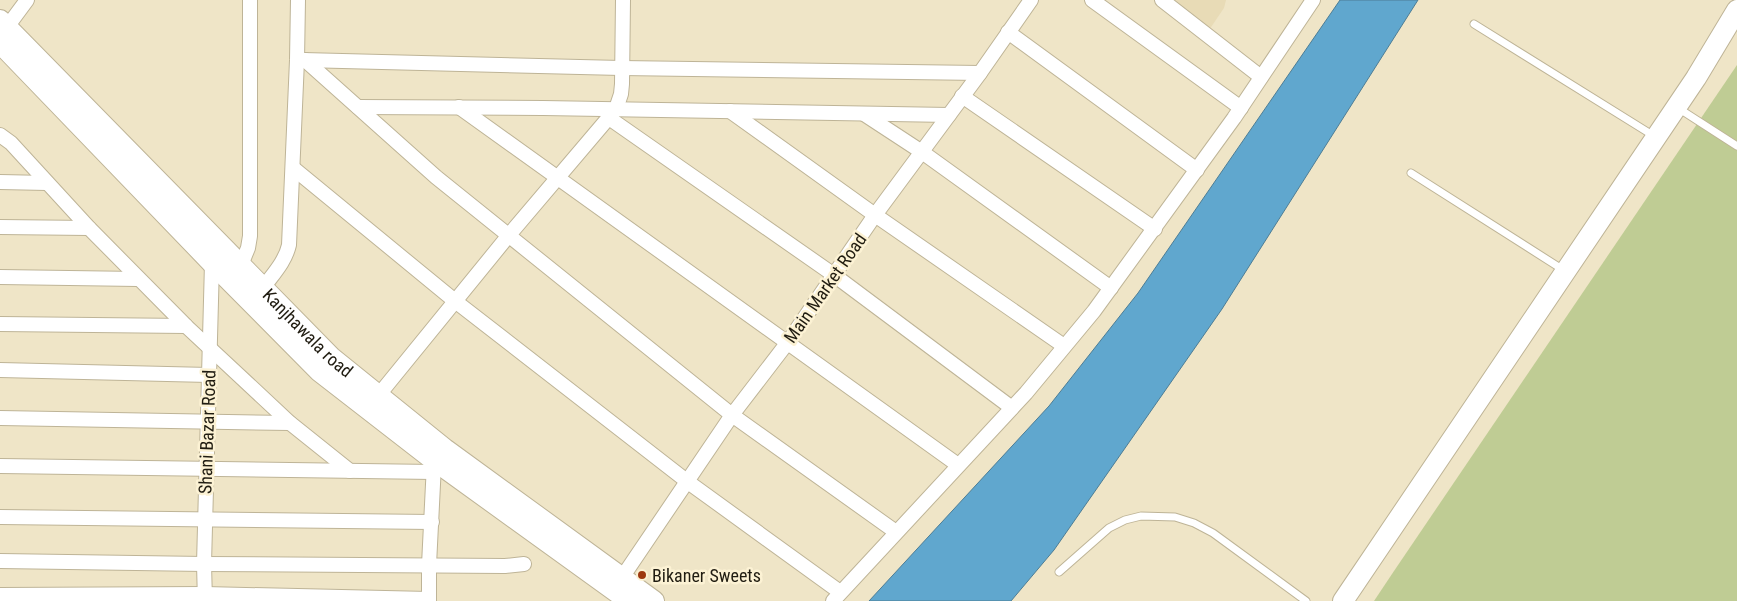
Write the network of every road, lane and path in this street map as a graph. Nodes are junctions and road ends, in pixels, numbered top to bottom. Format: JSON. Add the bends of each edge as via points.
{"nodes":[{"id":1,"x":27,"y":0,"type":"edge"},
{"id":2,"x":250,"y":0,"type":"edge"},
{"id":3,"x":298,"y":0,"type":"edge"},
{"id":4,"x":623,"y":0,"type":"edge"},
{"id":5,"x":1031,"y":0,"type":"edge"},
{"id":6,"x":1092,"y":0,"type":"edge"},
{"id":7,"x":1162,"y":0,"type":"edge"},
{"id":8,"x":1312,"y":0,"type":"edge"},
{"id":9,"x":1737,"y":10,"type":"edge"},
{"id":10,"x":1474,"y":24,"type":"dead end"},
{"id":11,"x":2,"y":30,"type":"edge"},
{"id":12,"x":1008,"y":32,"type":"junction"},
{"id":13,"x":301,"y":60,"type":"junction"},
{"id":14,"x":621,"y":68,"type":"junction"},
{"id":15,"x":980,"y":73,"type":"junction"},
{"id":16,"x":1261,"y":77,"type":"junction"},
{"id":17,"x":962,"y":96,"type":"junction"},
{"id":18,"x":358,"y":107,"type":"junction"},
{"id":19,"x":458,"y":107,"type":"junction"},
{"id":20,"x":1676,"y":107,"type":"junction"},
{"id":21,"x":1241,"y":108,"type":"junction"},
{"id":22,"x":730,"y":111,"type":"junction"},
{"id":23,"x":863,"y":113,"type":"junction"},
{"id":24,"x":613,"y":114,"type":"junction"},
{"id":25,"x":948,"y":115,"type":"junction"},
{"id":26,"x":0,"y":135,"type":"edge"},
{"id":27,"x":1656,"y":137,"type":"junction"},
{"id":28,"x":1737,"y":146,"type":"edge"},
{"id":29,"x":922,"y":152,"type":"junction"},
{"id":30,"x":292,"y":168,"type":"junction"},
{"id":31,"x":1197,"y":170,"type":"junction"},
{"id":32,"x":1411,"y":173,"type":"dead end"},
{"id":33,"x":558,"y":178,"type":"junction"},
{"id":34,"x":0,"y":182,"type":"edge"},
{"id":35,"x":47,"y":183,"type":"junction"},
{"id":36,"x":875,"y":215,"type":"junction"},
{"id":37,"x":0,"y":227,"type":"edge"},
{"id":38,"x":89,"y":228,"type":"junction"},
{"id":39,"x":1155,"y":229,"type":"junction"},
{"id":40,"x":509,"y":236,"type":"junction"},
{"id":41,"x":227,"y":250,"type":"junction"},
{"id":42,"x":212,"y":263,"type":"junction"},
{"id":43,"x":241,"y":264,"type":"junction"},
{"id":44,"x":1566,"y":271,"type":"junction"},
{"id":45,"x":834,"y":275,"type":"junction"},
{"id":46,"x":0,"y":277,"type":"edge"},
{"id":47,"x":138,"y":279,"type":"junction"},
{"id":48,"x":263,"y":288,"type":"junction"},
{"id":49,"x":1110,"y":288,"type":"junction"},
{"id":50,"x":455,"y":301,"type":"junction"},
{"id":51,"x":0,"y":324,"type":"edge"},
{"id":52,"x":186,"y":326,"type":"junction"},
{"id":53,"x":788,"y":342,"type":"junction"},
{"id":54,"x":1064,"y":346,"type":"junction"},
{"id":55,"x":210,"y":348,"type":"junction"},
{"id":56,"x":0,"y":370,"type":"edge"},
{"id":57,"x":209,"y":375,"type":"junction"},
{"id":58,"x":373,"y":402,"type":"junction"},
{"id":59,"x":1012,"y":408,"type":"junction"},
{"id":60,"x":732,"y":415,"type":"junction"},
{"id":61,"x":0,"y":418,"type":"edge"},
{"id":62,"x":208,"y":422,"type":"junction"},
{"id":63,"x":290,"y":423,"type":"junction"},
{"id":64,"x":958,"y":465,"type":"junction"},
{"id":65,"x":0,"y":466,"type":"edge"},
{"id":66,"x":434,"y":466,"type":"junction"},
{"id":67,"x":207,"y":468,"type":"junction"},
{"id":68,"x":350,"y":471,"type":"junction"},
{"id":69,"x":688,"y":482,"type":"junction"},
{"id":70,"x":0,"y":517,"type":"edge"},
{"id":71,"x":205,"y":520,"type":"junction"},
{"id":72,"x":432,"y":522,"type":"junction"},
{"id":73,"x":896,"y":532,"type":"junction"},
{"id":74,"x":0,"y":561,"type":"edge"},
{"id":75,"x":204,"y":564,"type":"junction"},
{"id":76,"x":524,"y":564,"type":"dead end"},
{"id":77,"x":429,"y":565,"type":"junction"},
{"id":78,"x":1060,"y":572,"type":"dead end"},
{"id":79,"x":618,"y":583,"type":"junction"},
{"id":80,"x":0,"y":595,"type":"edge"},
{"id":81,"x":836,"y":596,"type":"edge"},
{"id":82,"x":205,"y":597,"type":"edge"},
{"id":83,"x":429,"y":600,"type":"edge"},
{"id":84,"x":630,"y":601,"type":"edge"},
{"id":85,"x":654,"y":601,"type":"edge"},
{"id":86,"x":1306,"y":601,"type":"edge"},
{"id":87,"x":1343,"y":601,"type":"edge"}],
"edges":[{"from":1,"to":11,"type":"street"},
{"from":2,"to":43,"type":"street","via":[[250,236]]},
{"from":3,"to":13,"type":"street"},
{"from":4,"to":14,"type":"street"},
{"from":5,"to":12,"type":"street","name":"Main Market Road"},
{"from":6,"to":21,"type":"street"},
{"from":7,"to":16,"type":"street"},
{"from":8,"to":16,"type":"street"},
{"from":9,"to":20,"type":"main road"},
{"from":10,"to":27,"type":"lane"},
{"from":11,"to":41,"type":"main road","name":"Kanjhawala road"},
{"from":11,"to":42,"type":"main road","name":"Kanjhawala road"},
{"from":12,"to":15,"type":"street","name":"Main Market Road"},
{"from":12,"to":31,"type":"street"},
{"from":13,"to":14,"type":"street"},
{"from":13,"to":18,"type":"street"},
{"from":13,"to":30,"type":"street"},
{"from":14,"to":15,"type":"street"},
{"from":14,"to":24,"type":"street","via":[[621,94]]},
{"from":15,"to":17,"type":"street","name":"Main Market Road"},
{"from":16,"to":21,"type":"street"},
{"from":17,"to":25,"type":"street","name":"Main Market Road"},
{"from":17,"to":39,"type":"street"},
{"from":18,"to":19,"type":"street"},
{"from":18,"to":40,"type":"street","via":[[436,177]]},
{"from":19,"to":24,"type":"street"},
{"from":19,"to":33,"type":"street"},
{"from":20,"to":27,"type":"main road"},
{"from":20,"to":28,"type":"lane"},
{"from":21,"to":31,"type":"street"},
{"from":22,"to":23,"type":"street"},
{"from":22,"to":24,"type":"street"},
{"from":22,"to":36,"type":"street"},
{"from":23,"to":25,"type":"street"},
{"from":23,"to":29,"type":"street"},
{"from":24,"to":33,"type":"street"},
{"from":24,"to":45,"type":"street"},
{"from":25,"to":29,"type":"street","name":"Main Market Road"},
{"from":26,"to":35,"type":"street"},
{"from":27,"to":44,"type":"main road"},
{"from":29,"to":36,"type":"street","name":"Main Market Road"},
{"from":29,"to":49,"type":"street"},
{"from":30,"to":48,"type":"street","via":[[289,245],[279,267]]},
{"from":30,"to":50,"type":"street"},
{"from":31,"to":39,"type":"street"},
{"from":32,"to":44,"type":"lane"},
{"from":33,"to":40,"type":"street"},
{"from":33,"to":53,"type":"street"},
{"from":34,"to":35,"type":"street"},
{"from":35,"to":38,"type":"street"},
{"from":36,"to":45,"type":"street","name":"Main Market Road"},
{"from":36,"to":54,"type":"street"},
{"from":37,"to":38,"type":"street"},
{"from":38,"to":47,"type":"street"},
{"from":39,"to":49,"type":"street"},
{"from":40,"to":50,"type":"street"},
{"from":40,"to":60,"type":"street"},
{"from":41,"to":42,"type":"street"},
{"from":41,"to":43,"type":"main road","name":"Kanjhawala road"},
{"from":42,"to":55,"type":"street","name":"Shani Bazar Road"},
{"from":42,"to":58,"type":"main road","name":"Kanjhawala road","via":[[319,371]]},
{"from":43,"to":48,"type":"main road","name":"Kanjhawala road"},
{"from":44,"to":87,"type":"main road"},
{"from":45,"to":53,"type":"street","name":"Main Market Road"},
{"from":45,"to":59,"type":"street"},
{"from":46,"to":47,"type":"street"},
{"from":47,"to":52,"type":"street"},
{"from":48,"to":58,"type":"main road","name":"Kanjhawala road"},
{"from":49,"to":54,"type":"street"},
{"from":50,"to":58,"type":"street"},
{"from":50,"to":69,"type":"street"},
{"from":51,"to":52,"type":"street"},
{"from":52,"to":55,"type":"street"},
{"from":53,"to":60,"type":"street","name":"Main Market Road"},
{"from":53,"to":64,"type":"street"},
{"from":54,"to":59,"type":"street"},
{"from":55,"to":57,"type":"street","name":"Shani Bazar Road"},
{"from":55,"to":63,"type":"street"},
{"from":56,"to":57,"type":"street"},
{"from":57,"to":62,"type":"street","name":"Shani Bazar Road"},
{"from":58,"to":66,"type":"main road","name":"Kanjhawala road"},
{"from":58,"to":79,"type":"main road","name":"Kanjhawala road","via":[[445,449]]},
{"from":59,"to":64,"type":"street"},
{"from":60,"to":69,"type":"street","name":"Main Market Road"},
{"from":60,"to":73,"type":"street"},
{"from":61,"to":62,"type":"street"},
{"from":62,"to":63,"type":"street"},
{"from":62,"to":67,"type":"street","name":"Shani Bazar Road"},
{"from":63,"to":68,"type":"street"},
{"from":64,"to":73,"type":"street"},
{"from":65,"to":67,"type":"street"},
{"from":66,"to":68,"type":"street"},
{"from":66,"to":72,"type":"street"},
{"from":66,"to":79,"type":"main road","name":"Kanjhawala road"},
{"from":67,"to":68,"type":"street"},
{"from":67,"to":71,"type":"street","name":"Shani Bazar Road"},
{"from":69,"to":79,"type":"street","name":"Main Market Road"},
{"from":69,"to":81,"type":"street"},
{"from":70,"to":71,"type":"street"},
{"from":71,"to":72,"type":"street"},
{"from":71,"to":75,"type":"street","name":"Shani Bazar Road"},
{"from":72,"to":77,"type":"street"},
{"from":73,"to":81,"type":"street"},
{"from":74,"to":75,"type":"street"},
{"from":75,"to":77,"type":"street"},
{"from":75,"to":82,"type":"street","name":"Shani Bazar Road"},
{"from":76,"to":77,"type":"street"},
{"from":77,"to":83,"type":"street"},
{"from":78,"to":86,"type":"lane","via":[[1109,528],[1125,520],[1141,516],[1175,517],[1194,522],[1213,534]]},
{"from":79,"to":84,"type":"main road","name":"Kanjhawala road"},
{"from":79,"to":85,"type":"main road","name":"Kanjhawala road"},
{"from":80,"to":82,"type":"street"},
{"from":82,"to":83,"type":"street"}]}
